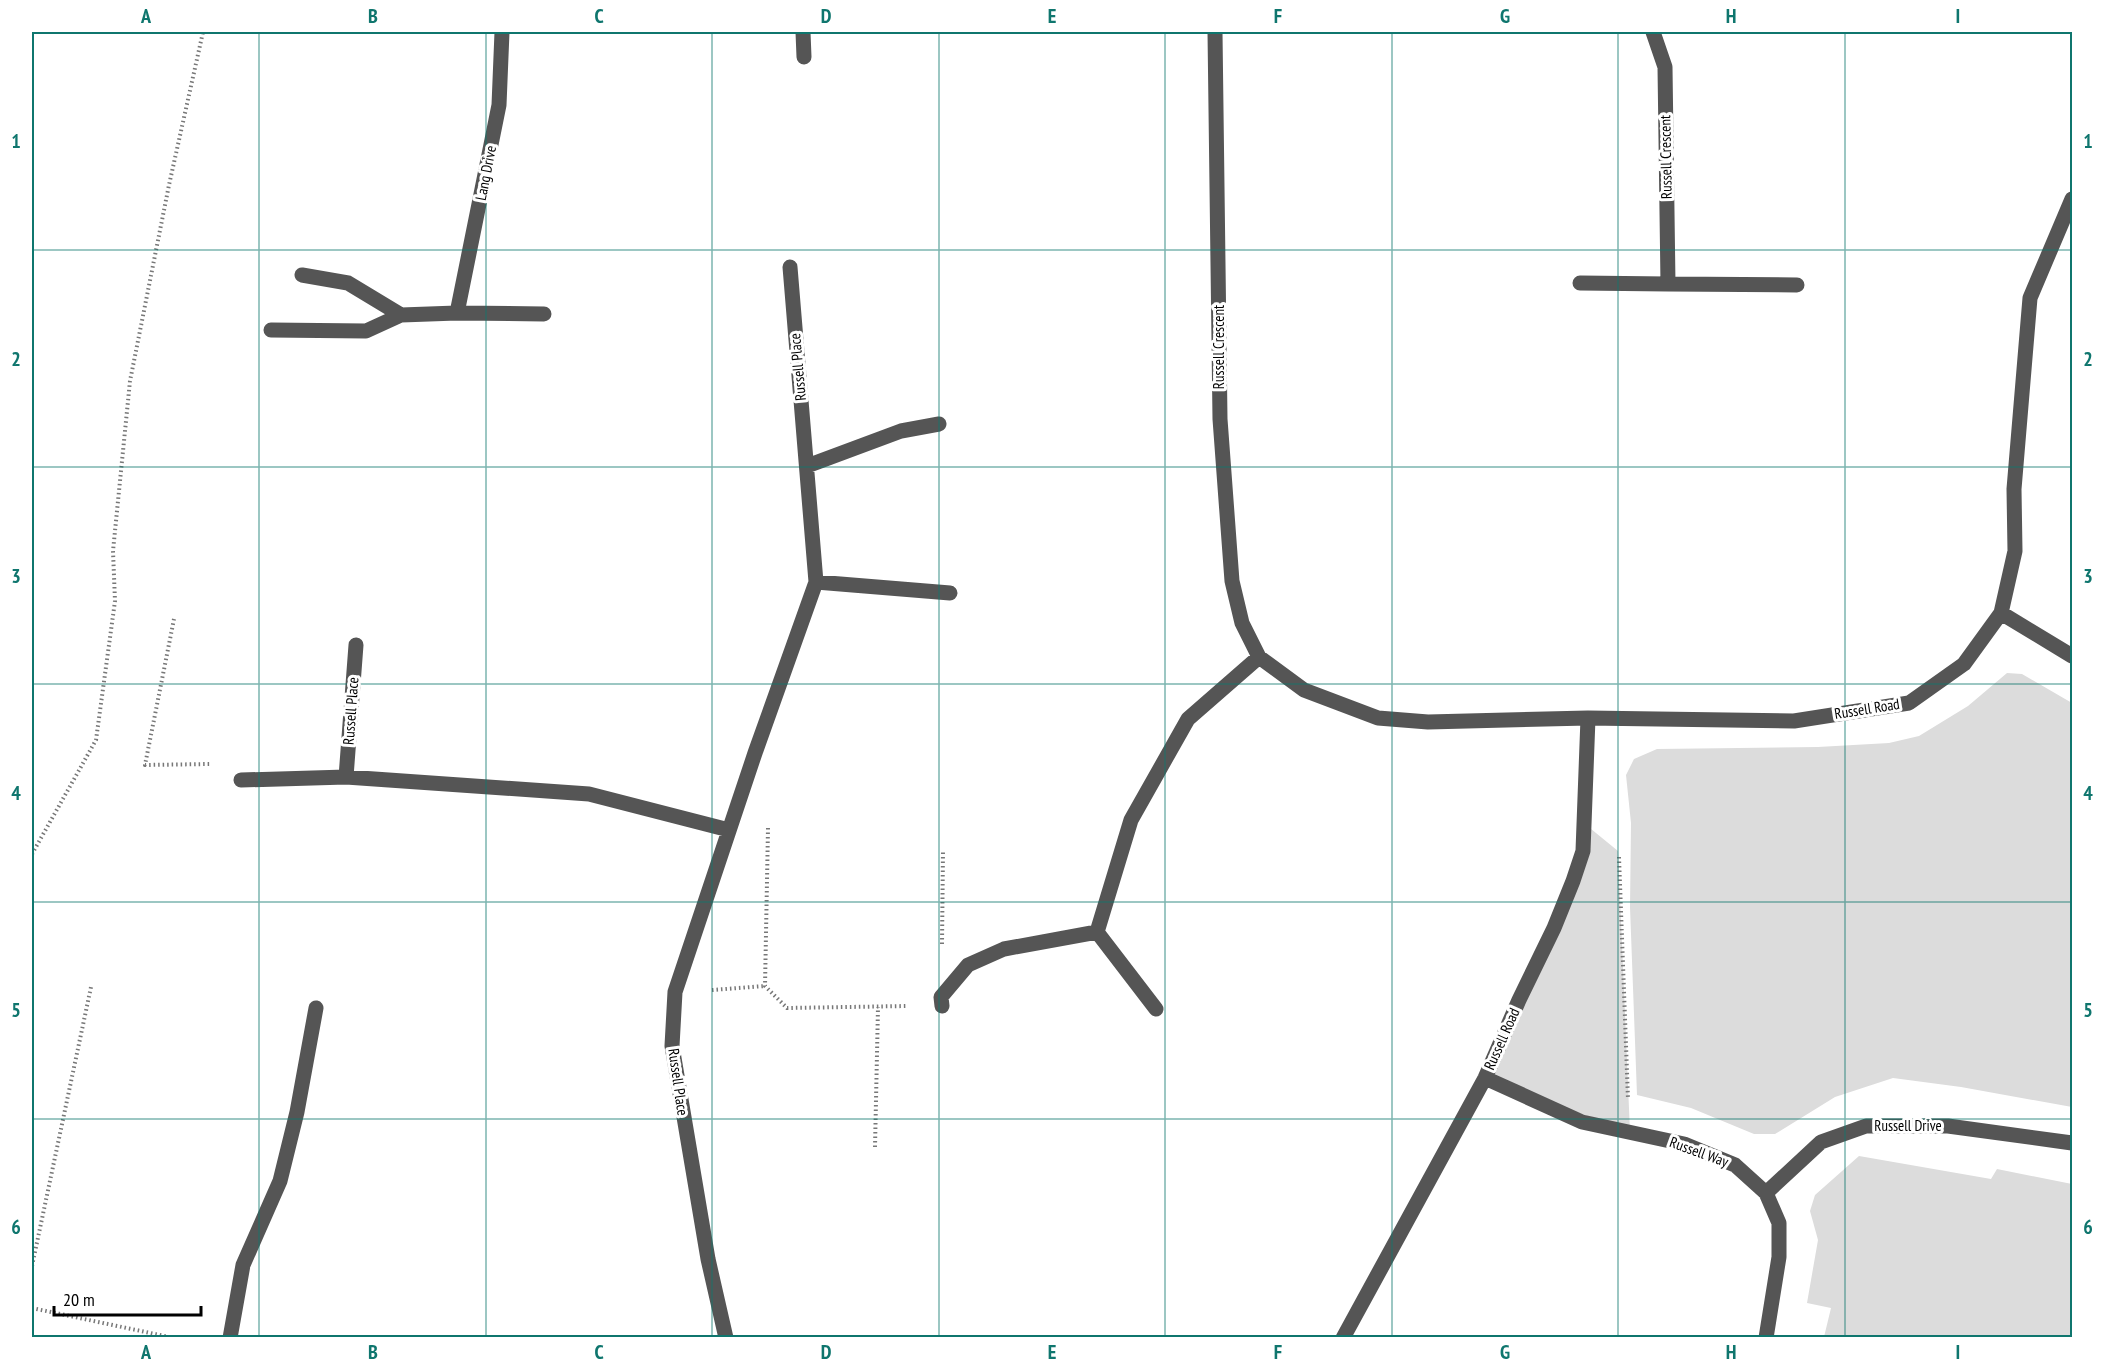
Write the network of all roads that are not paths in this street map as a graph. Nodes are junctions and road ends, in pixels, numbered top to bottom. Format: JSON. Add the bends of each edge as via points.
{"nodes":[{"id":1,"x":502,"y":32,"type":"edge"},
{"id":2,"x":804,"y":32,"type":"edge"},
{"id":3,"x":1215,"y":32,"type":"edge"},
{"id":4,"x":1653,"y":32,"type":"edge"},
{"id":5,"x":804,"y":57,"type":"dead end"},
{"id":6,"x":2073,"y":199,"type":"edge"},
{"id":7,"x":790,"y":267,"type":"dead end"},
{"id":8,"x":302,"y":275,"type":"dead end"},
{"id":9,"x":1581,"y":283,"type":"dead end"},
{"id":10,"x":1668,"y":284,"type":"junction"},
{"id":11,"x":1797,"y":285,"type":"dead end"},
{"id":12,"x":457,"y":314,"type":"junction"},
{"id":13,"x":544,"y":314,"type":"dead end"},
{"id":14,"x":401,"y":315,"type":"junction"},
{"id":15,"x":271,"y":330,"type":"dead end"},
{"id":16,"x":939,"y":424,"type":"dead end"},
{"id":17,"x":807,"y":466,"type":"junction"},
{"id":18,"x":816,"y":582,"type":"junction"},
{"id":19,"x":950,"y":593,"type":"dead end"},
{"id":20,"x":2001,"y":613,"type":"junction"},
{"id":21,"x":356,"y":645,"type":"dead end"},
{"id":22,"x":2073,"y":656,"type":"edge"},
{"id":23,"x":1259,"y":657,"type":"junction"},
{"id":24,"x":1588,"y":718,"type":"junction"},
{"id":25,"x":346,"y":777,"type":"junction"},
{"id":26,"x":241,"y":780,"type":"road end"},
{"id":27,"x":729,"y":830,"type":"junction"},
{"id":28,"x":1097,"y":932,"type":"junction"},
{"id":29,"x":942,"y":1005,"type":"road end"},
{"id":30,"x":316,"y":1008,"type":"dead end"},
{"id":31,"x":1156,"y":1009,"type":"dead end"},
{"id":32,"x":1485,"y":1078,"type":"junction"},
{"id":33,"x":2073,"y":1143,"type":"edge"},
{"id":34,"x":1766,"y":1193,"type":"junction"},
{"id":35,"x":230,"y":1338,"type":"edge"},
{"id":36,"x":726,"y":1338,"type":"edge"},
{"id":37,"x":1343,"y":1338,"type":"edge"},
{"id":38,"x":1766,"y":1338,"type":"edge"}],
"edges":[{"from":1,"to":12,"type":"street","name":"Lang Drive","via":[[499,105]]},
{"from":2,"to":5,"type":"street"},
{"from":3,"to":23,"type":"street","name":"Russell Crescent","via":[[1220,419],[1232,581],[1242,623]]},
{"from":4,"to":10,"type":"street","name":"Russell Crescent","via":[[1665,67]]},
{"from":6,"to":20,"type":"street","name":"Russell Road","via":[[2030,298],[2014,489],[2015,551]]},
{"from":7,"to":17,"type":"street","name":"Russell Place"},
{"from":8,"to":14,"type":"street","via":[[348,283]]},
{"from":9,"to":10,"type":"street"},
{"from":10,"to":11,"type":"street"},
{"from":12,"to":13,"type":"street"},
{"from":12,"to":14,"type":"street"},
{"from":14,"to":15,"type":"street","via":[[366,331]]},
{"from":16,"to":17,"type":"street","via":[[901,431]]},
{"from":17,"to":18,"type":"street","name":"Russell Place"},
{"from":18,"to":19,"type":"street"},
{"from":18,"to":27,"type":"street","name":"Russell Place"},
{"from":20,"to":22,"type":"street"},
{"from":20,"to":24,"type":"street","name":"Russell Road","via":[[1965,664],[1909,703],[1794,721]]},
{"from":21,"to":25,"type":"street","name":"Russell Place"},
{"from":23,"to":24,"type":"street","name":"Russell Road","via":[[1304,690],[1378,718],[1428,722]]},
{"from":23,"to":28,"type":"street","via":[[1188,719],[1131,820]]},
{"from":24,"to":32,"type":"street","name":"Russell Road","via":[[1583,850],[1554,928]]},
{"from":25,"to":26,"type":"street"},
{"from":25,"to":27,"type":"street","via":[[589,794]]},
{"from":27,"to":36,"type":"street","name":"Russell Place","via":[[675,992],[672,1046],[708,1259]]},
{"from":28,"to":29,"type":"street","via":[[1004,949],[968,965],[941,997]]},
{"from":28,"to":31,"type":"street"},
{"from":30,"to":35,"type":"street","via":[[280,1181],[243,1265]]},
{"from":32,"to":34,"type":"street","name":"Russell Way","via":[[1582,1122],[1684,1144],[1736,1165]]},
{"from":32,"to":37,"type":"street","name":"Russell Road"},
{"from":33,"to":34,"type":"street","name":"Russell Drive","via":[[1948,1126],[1866,1126],[1821,1142]]},
{"from":34,"to":38,"type":"street","name":"Russell Way","via":[[1779,1223],[1779,1257]]}]}
